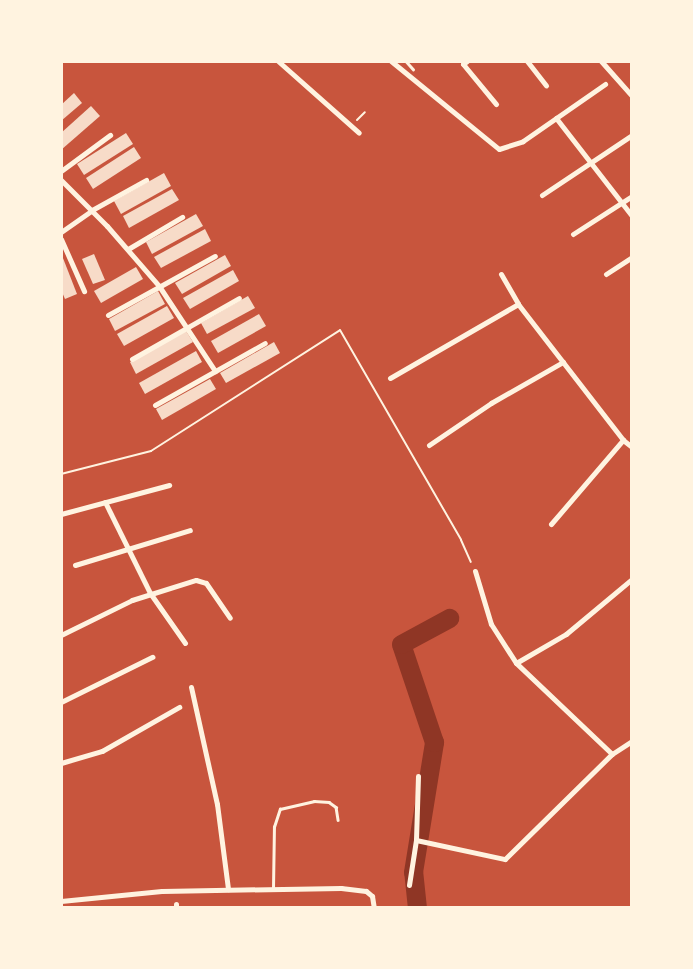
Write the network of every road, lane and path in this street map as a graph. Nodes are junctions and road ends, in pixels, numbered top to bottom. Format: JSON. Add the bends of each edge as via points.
{"nodes":[{"id":1,"x":278,"y":61,"type":"edge"},
{"id":2,"x":391,"y":61,"type":"edge"},
{"id":3,"x":406,"y":61,"type":"edge"},
{"id":4,"x":527,"y":61,"type":"edge"},
{"id":5,"x":601,"y":61,"type":"edge"},
{"id":6,"x":463,"y":62,"type":"edge"},
{"id":7,"x":413,"y":69,"type":"dead end"},
{"id":8,"x":605,"y":84,"type":"dead end"},
{"id":9,"x":546,"y":85,"type":"dead end"},
{"id":10,"x":632,"y":96,"type":"edge"},
{"id":11,"x":496,"y":104,"type":"dead end"},
{"id":12,"x":365,"y":112,"type":"dead end"},
{"id":13,"x":556,"y":118,"type":"junction"},
{"id":14,"x":351,"y":126,"type":"junction"},
{"id":15,"x":359,"y":133,"type":"dead end"},
{"id":16,"x":110,"y":135,"type":"dead end"},
{"id":17,"x":632,"y":135,"type":"edge"},
{"id":18,"x":589,"y":162,"type":"junction"},
{"id":19,"x":61,"y":170,"type":"edge"},
{"id":20,"x":61,"y":180,"type":"edge"},
{"id":21,"x":146,"y":180,"type":"dead end"},
{"id":22,"x":542,"y":195,"type":"dead end"},
{"id":23,"x":632,"y":196,"type":"edge"},
{"id":24,"x":621,"y":203,"type":"junction"},
{"id":25,"x":92,"y":210,"type":"junction"},
{"id":26,"x":632,"y":216,"type":"edge"},
{"id":27,"x":182,"y":217,"type":"dead end"},
{"id":28,"x":61,"y":232,"type":"edge"},
{"id":29,"x":573,"y":234,"type":"dead end"},
{"id":30,"x":61,"y":239,"type":"edge"},
{"id":31,"x":128,"y":249,"type":"junction"},
{"id":32,"x":215,"y":256,"type":"dead end"},
{"id":33,"x":632,"y":257,"type":"edge"},
{"id":34,"x":501,"y":274,"type":"dead end"},
{"id":35,"x":606,"y":274,"type":"dead end"},
{"id":36,"x":159,"y":286,"type":"junction"},
{"id":37,"x":84,"y":291,"type":"dead end"},
{"id":38,"x":239,"y":298,"type":"dead end"},
{"id":39,"x":518,"y":303,"type":"junction"},
{"id":40,"x":108,"y":315,"type":"dead end"},
{"id":41,"x":189,"y":327,"type":"junction"},
{"id":42,"x":265,"y":343,"type":"dead end"},
{"id":43,"x":132,"y":359,"type":"dead end"},
{"id":44,"x":563,"y":362,"type":"junction"},
{"id":45,"x":215,"y":371,"type":"junction"},
{"id":46,"x":390,"y":378,"type":"dead end"},
{"id":47,"x":155,"y":405,"type":"dead end"},
{"id":48,"x":623,"y":440,"type":"junction"},
{"id":49,"x":429,"y":445,"type":"dead end"},
{"id":50,"x":632,"y":447,"type":"edge"},
{"id":51,"x":61,"y":474,"type":"edge"},
{"id":52,"x":169,"y":485,"type":"dead end"},
{"id":53,"x":105,"y":502,"type":"junction"},
{"id":54,"x":61,"y":514,"type":"edge"},
{"id":55,"x":551,"y":524,"type":"dead end"},
{"id":56,"x":190,"y":530,"type":"dead end"},
{"id":57,"x":128,"y":548,"type":"junction"},
{"id":58,"x":75,"y":565,"type":"dead end"},
{"id":59,"x":475,"y":571,"type":"joint"},
{"id":60,"x":632,"y":579,"type":"edge"},
{"id":61,"x":150,"y":593,"type":"junction"},
{"id":62,"x":230,"y":618,"type":"dead end"},
{"id":63,"x":61,"y":635,"type":"edge"},
{"id":64,"x":184,"y":643,"type":"dead end"},
{"id":65,"x":152,"y":657,"type":"dead end"},
{"id":66,"x":516,"y":663,"type":"junction"},
{"id":67,"x":191,"y":687,"type":"dead end"},
{"id":68,"x":61,"y":702,"type":"edge"},
{"id":69,"x":179,"y":707,"type":"dead end"},
{"id":70,"x":632,"y":741,"type":"edge"},
{"id":71,"x":611,"y":754,"type":"junction"},
{"id":72,"x":61,"y":764,"type":"edge"},
{"id":73,"x":418,"y":776,"type":"dead end"},
{"id":74,"x":338,"y":820,"type":"dead end"},
{"id":75,"x":417,"y":841,"type":"junction"},
{"id":76,"x":409,"y":885,"type":"dead end"},
{"id":77,"x":273,"y":888,"type":"junction"},
{"id":78,"x":228,"y":889,"type":"junction"},
{"id":79,"x":61,"y":901,"type":"edge"},
{"id":80,"x":374,"y":908,"type":"edge"}],
"edges":[{"from":1,"to":14,"type":"street"},
{"from":2,"to":13,"type":"street","via":[[499,149],[523,141]]},
{"from":3,"to":7,"type":"lane"},
{"from":4,"to":9,"type":"street"},
{"from":5,"to":10,"type":"street"},
{"from":6,"to":11,"type":"street"},
{"from":8,"to":13,"type":"street"},
{"from":12,"to":14,"type":"path"},
{"from":13,"to":18,"type":"street"},
{"from":14,"to":15,"type":"street"},
{"from":16,"to":19,"type":"street"},
{"from":17,"to":18,"type":"street"},
{"from":18,"to":22,"type":"street"},
{"from":18,"to":24,"type":"street"},
{"from":20,"to":25,"type":"street"},
{"from":21,"to":25,"type":"street"},
{"from":23,"to":24,"type":"street"},
{"from":24,"to":26,"type":"street"},
{"from":24,"to":29,"type":"street"},
{"from":25,"to":28,"type":"street"},
{"from":25,"to":31,"type":"street"},
{"from":27,"to":31,"type":"street"},
{"from":30,"to":37,"type":"street"},
{"from":31,"to":36,"type":"street"},
{"from":32,"to":36,"type":"street"},
{"from":33,"to":35,"type":"street"},
{"from":34,"to":39,"type":"street"},
{"from":36,"to":40,"type":"street"},
{"from":36,"to":41,"type":"street"},
{"from":38,"to":41,"type":"street"},
{"from":39,"to":44,"type":"street"},
{"from":39,"to":46,"type":"street"},
{"from":41,"to":43,"type":"street"},
{"from":41,"to":45,"type":"street"},
{"from":42,"to":45,"type":"street"},
{"from":44,"to":48,"type":"street"},
{"from":44,"to":49,"type":"street"},
{"from":45,"to":47,"type":"street"},
{"from":48,"to":50,"type":"street"},
{"from":48,"to":55,"type":"street"},
{"from":51,"to":59,"type":"path","via":[[151,451],[340,330]]},
{"from":52,"to":53,"type":"street"},
{"from":53,"to":54,"type":"street"},
{"from":53,"to":57,"type":"street"},
{"from":56,"to":57,"type":"street"},
{"from":57,"to":58,"type":"street"},
{"from":57,"to":61,"type":"street"},
{"from":59,"to":66,"type":"street","via":[[491,624]]},
{"from":60,"to":66,"type":"street","via":[[566,635]]},
{"from":61,"to":62,"type":"street","via":[[186,581],[202,581]]},
{"from":61,"to":63,"type":"street"},
{"from":61,"to":64,"type":"street"},
{"from":65,"to":68,"type":"street"},
{"from":66,"to":71,"type":"street"},
{"from":67,"to":78,"type":"street","via":[[217,804]]},
{"from":69,"to":72,"type":"street","via":[[102,751]]},
{"from":70,"to":71,"type":"street"},
{"from":71,"to":75,"type":"street","via":[[510,858]]},
{"from":73,"to":75,"type":"street"},
{"from":74,"to":77,"type":"lane","via":[[336,807],[329,802],[280,809],[274,827]]},
{"from":75,"to":76,"type":"street"},
{"from":77,"to":78,"type":"street"},
{"from":77,"to":80,"type":"street","via":[[360,890],[372,896]]},
{"from":78,"to":79,"type":"street"}]}
